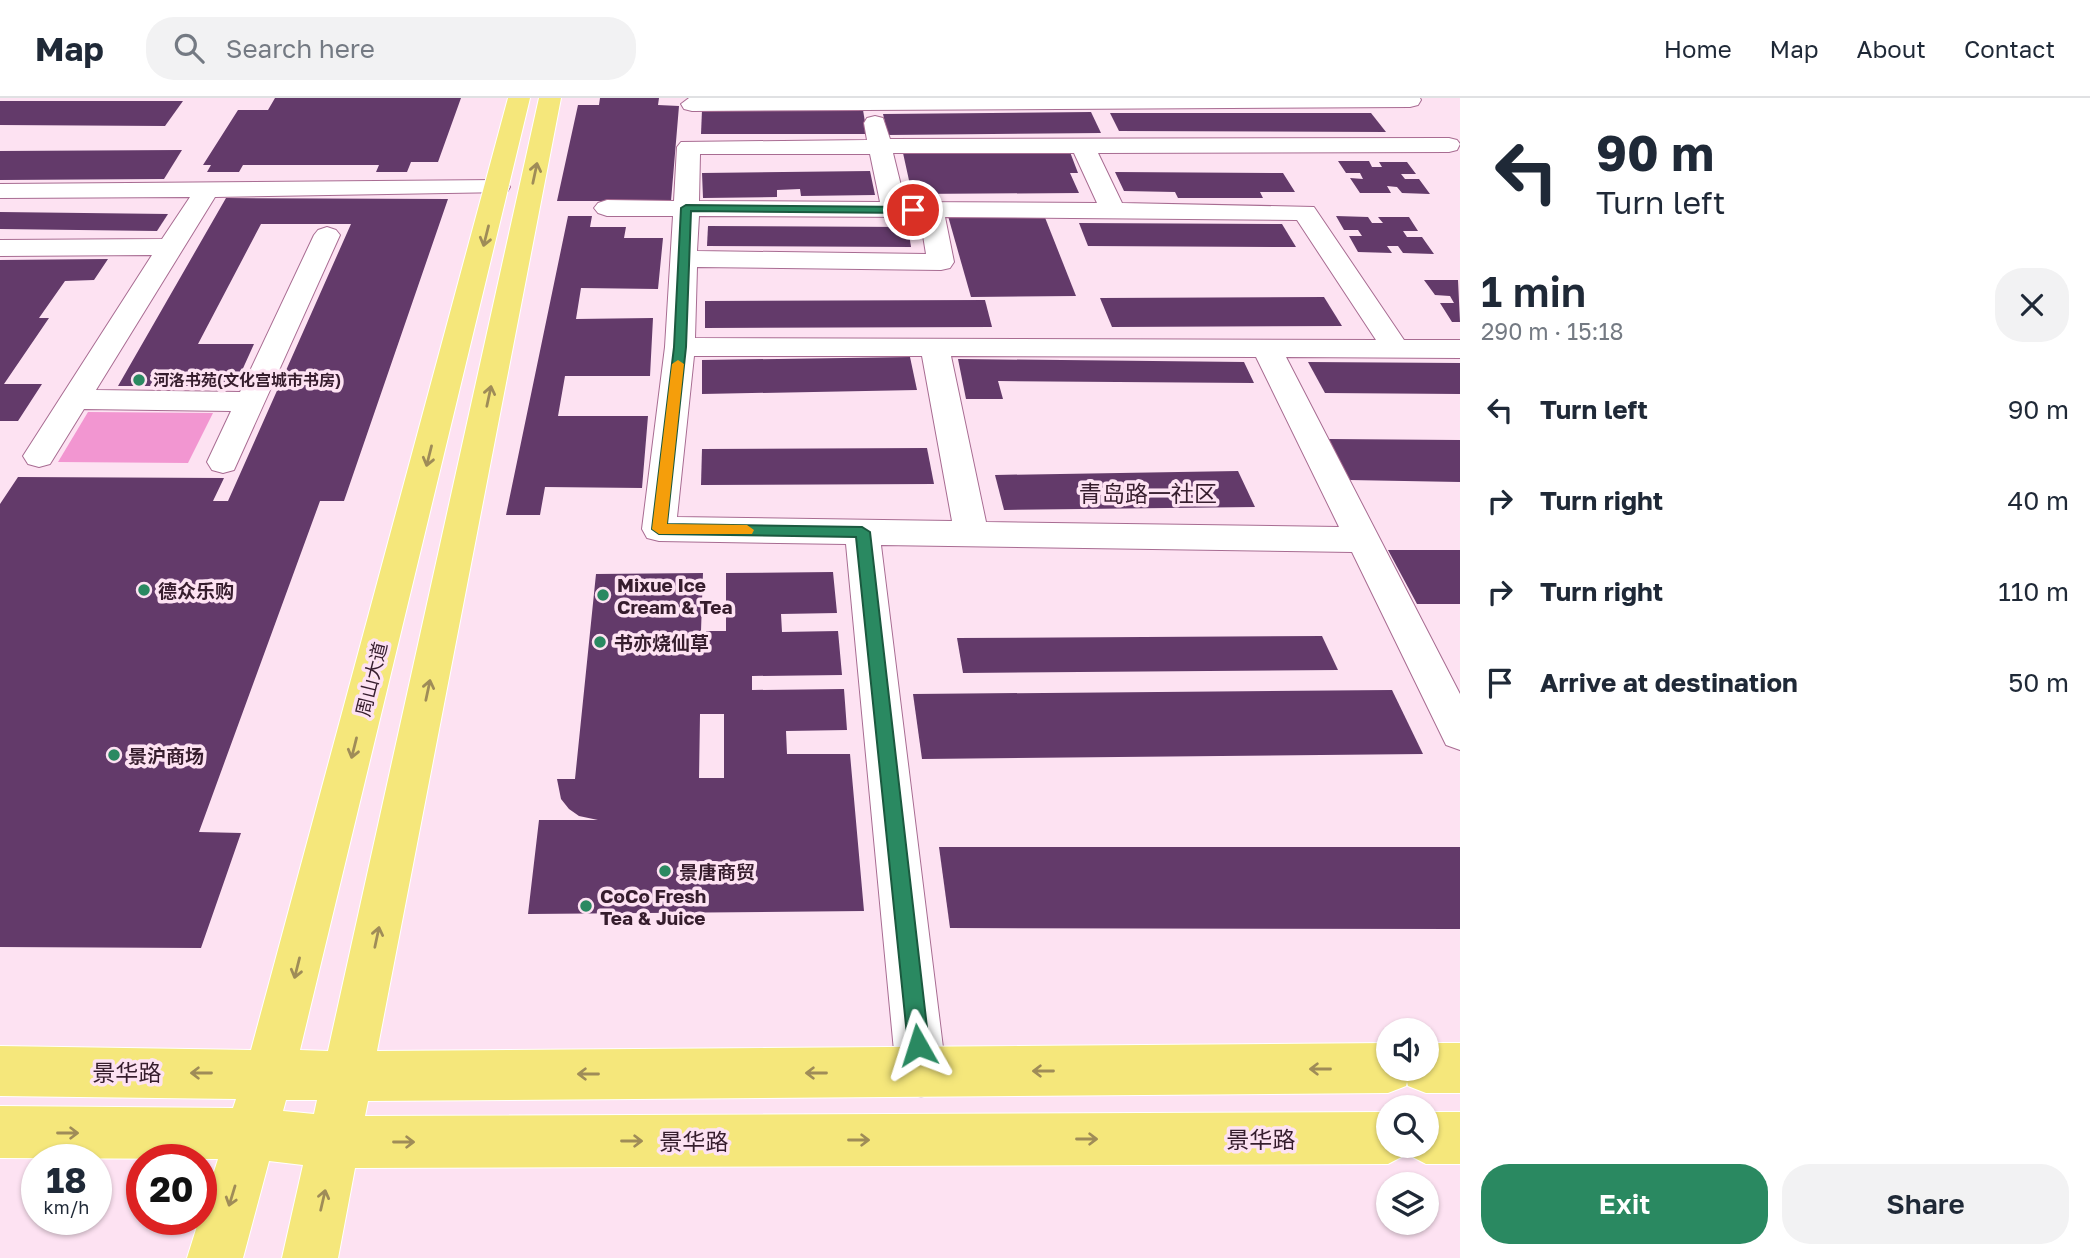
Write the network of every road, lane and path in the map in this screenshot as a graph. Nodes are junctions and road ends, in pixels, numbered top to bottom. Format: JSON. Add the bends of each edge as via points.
{"nodes":[{"id":1,"x":519,"y":98,"type":"edge"},
{"id":2,"x":550,"y":98,"type":"edge"},
{"id":3,"x":1409,"y":99,"type":"edge"},
{"id":4,"x":1156,"y":100,"type":"edge"},
{"id":5,"x":900,"y":101,"type":"edge"},
{"id":6,"x":871,"y":103,"type":"junction"},
{"id":7,"x":692,"y":104,"type":"dead end"},
{"id":8,"x":880,"y":146,"type":"junction"},
{"id":9,"x":1083,"y":146,"type":"junction"},
{"id":10,"x":1455,"y":151,"type":"edge"},
{"id":11,"x":498,"y":187,"type":"junction"},
{"id":12,"x":207,"y":189,"type":"junction"},
{"id":13,"x":0,"y":191,"type":"edge"},
{"id":14,"x":607,"y":208,"type":"dead end"},
{"id":15,"x":686,"y":208,"type":"junction"},
{"id":16,"x":894,"y":209,"type":"junction"},
{"id":17,"x":932,"y":210,"type":"junction"},
{"id":18,"x":1113,"y":211,"type":"junction"},
{"id":19,"x":327,"y":235,"type":"dead end"},
{"id":20,"x":170,"y":247,"type":"junction"},
{"id":21,"x":0,"y":248,"type":"edge"},
{"id":22,"x":684,"y":259,"type":"junction"},
{"id":23,"x":680,"y":347,"type":"junction"},
{"id":24,"x":935,"y":348,"type":"junction"},
{"id":25,"x":1267,"y":349,"type":"junction"},
{"id":26,"x":1396,"y":349,"type":"junction"},
{"id":27,"x":1460,"y":349,"type":"edge"},
{"id":28,"x":75,"y":399,"type":"junction"},
{"id":29,"x":250,"y":402,"type":"junction"},
{"id":30,"x":39,"y":456,"type":"dead end"},
{"id":31,"x":223,"y":462,"type":"dead end"},
{"id":32,"x":862,"y":532,"type":"junction"},
{"id":33,"x":971,"y":534,"type":"junction"},
{"id":34,"x":1362,"y":540,"type":"junction"},
{"id":35,"x":1460,"y":733,"type":"edge"},
{"id":36,"x":1439,"y":1068,"type":"edge"},
{"id":37,"x":1460,"y":1068,"type":"edge"},
{"id":38,"x":1376,"y":1069,"type":"edge"},
{"id":39,"x":0,"y":1071,"type":"edge"},
{"id":40,"x":921,"y":1072,"type":"junction"},
{"id":41,"x":269,"y":1073,"type":"junction"},
{"id":42,"x":349,"y":1076,"type":"junction"},
{"id":43,"x":0,"y":1132,"type":"edge"},
{"id":44,"x":252,"y":1134,"type":"junction"},
{"id":45,"x":1376,"y":1138,"type":"edge"},
{"id":46,"x":1439,"y":1138,"type":"edge"},
{"id":47,"x":1460,"y":1138,"type":"edge"},
{"id":48,"x":336,"y":1142,"type":"junction"},
{"id":49,"x":215,"y":1258,"type":"edge"},
{"id":50,"x":310,"y":1258,"type":"edge"}],
"edges":[{"from":1,"to":11,"type":"main road","name":"周山大道"},
{"from":42,"to":2,"type":"main road","one_way":true},
{"from":3,"to":4,"type":"street"},
{"from":3,"to":10,"type":"street"},
{"from":4,"to":5,"type":"street"},
{"from":5,"to":6,"type":"street"},
{"from":6,"to":7,"type":"street"},
{"from":6,"to":8,"type":"street"},
{"from":8,"to":9,"type":"street"},
{"from":8,"to":15,"type":"street","via":[[689,146]]},
{"from":8,"to":16,"type":"street"},
{"from":9,"to":10,"type":"street"},
{"from":9,"to":18,"type":"street"},
{"from":11,"to":12,"type":"street"},
{"from":11,"to":41,"type":"main road","name":"周山大道","one_way":true},
{"from":12,"to":13,"type":"street"},
{"from":12,"to":20,"type":"street"},
{"from":14,"to":15,"type":"street"},
{"from":15,"to":16,"type":"street"},
{"from":15,"to":22,"type":"street"},
{"from":16,"to":17,"type":"street"},
{"from":17,"to":18,"type":"street"},
{"from":17,"to":22,"type":"street","via":[[941,262]]},
{"from":18,"to":26,"type":"street","via":[[1305,212]]},
{"from":19,"to":29,"type":"street"},
{"from":20,"to":21,"type":"street"},
{"from":20,"to":28,"type":"street"},
{"from":22,"to":23,"type":"street"},
{"from":23,"to":24,"type":"street"},
{"from":23,"to":32,"type":"street","via":[[659,529]]},
{"from":24,"to":25,"type":"street"},
{"from":24,"to":33,"type":"street"},
{"from":25,"to":26,"type":"street"},
{"from":25,"to":34,"type":"street"},
{"from":26,"to":27,"type":"street"},
{"from":28,"to":29,"type":"street"},
{"from":28,"to":30,"type":"street"},
{"from":29,"to":31,"type":"street"},
{"from":32,"to":33,"type":"street"},
{"from":32,"to":40,"type":"street"},
{"from":33,"to":34,"type":"street"},
{"from":34,"to":35,"type":"street"},
{"from":36,"to":37,"type":"main road"},
{"from":38,"to":40,"type":"main road","name":"景华路","one_way":true},
{"from":41,"to":39,"type":"main road","name":"景华路","one_way":true},
{"from":40,"to":42,"type":"main road","name":"景华路","one_way":true},
{"from":41,"to":42,"type":"main road","name":"景华路"},
{"from":41,"to":44,"type":"main road","name":"周山大道"},
{"from":42,"to":48,"type":"main road"},
{"from":43,"to":44,"type":"main road","name":"景华路","one_way":true},
{"from":44,"to":48,"type":"main road","name":"景华路"},
{"from":44,"to":49,"type":"main road","name":"周山大道","one_way":true},
{"from":48,"to":45,"type":"main road","name":"景华路","one_way":true},
{"from":46,"to":47,"type":"main road"},
{"from":50,"to":48,"type":"main road","one_way":true}]}
